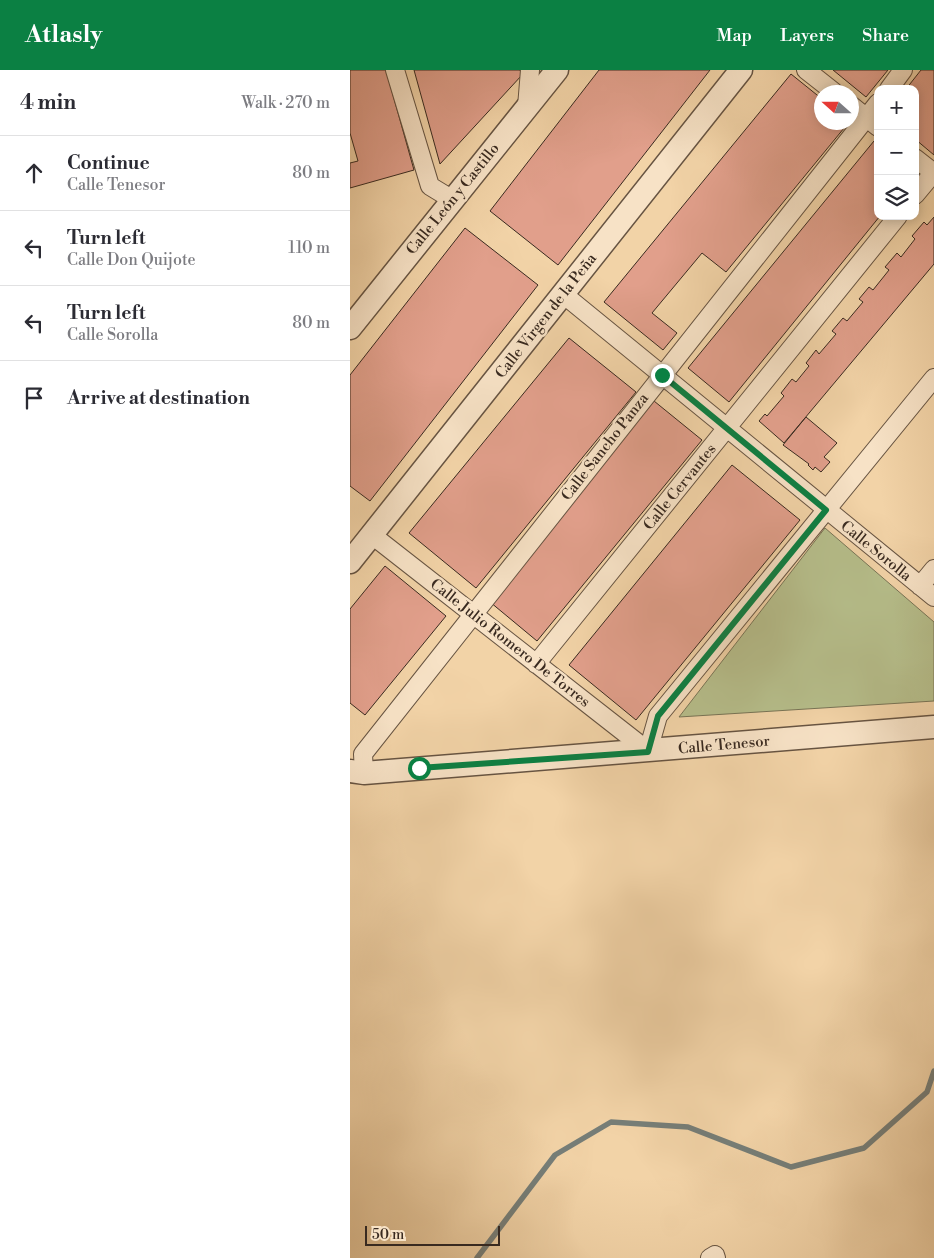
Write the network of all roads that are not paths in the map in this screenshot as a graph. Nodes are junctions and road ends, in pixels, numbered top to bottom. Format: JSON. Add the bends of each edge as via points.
{"nodes":[{"id":1,"x":395,"y":70,"type":"edge"},
{"id":2,"x":530,"y":70,"type":"edge"},
{"id":3,"x":556,"y":70,"type":"edge"},
{"id":4,"x":741,"y":70,"type":"edge"},
{"id":5,"x":806,"y":70,"type":"edge"},
{"id":6,"x":904,"y":70,"type":"edge"},
{"id":7,"x":825,"y":85,"type":"edge"},
{"id":8,"x":892,"y":85,"type":"edge"},
{"id":9,"x":527,"y":107,"type":"junction"},
{"id":10,"x":859,"y":112,"type":"edge"},
{"id":11,"x":872,"y":123,"type":"edge"},
{"id":12,"x":919,"y":161,"type":"edge"},
{"id":13,"x":934,"y":172,"type":"edge"},
{"id":14,"x":919,"y":190,"type":"edge"},
{"id":15,"x":452,"y":200,"type":"junction"},
{"id":16,"x":895,"y":220,"type":"edge"},
{"id":17,"x":377,"y":294,"type":"junction"},
{"id":18,"x":563,"y":294,"type":"junction"},
{"id":19,"x":350,"y":309,"type":"edge"},
{"id":20,"x":350,"y":328,"type":"edge"},
{"id":21,"x":662,"y":375,"type":"junction"},
{"id":22,"x":934,"y":378,"type":"edge"},
{"id":23,"x":727,"y":428,"type":"junction"},
{"id":24,"x":826,"y":510,"type":"junction"},
{"id":25,"x":372,"y":535,"type":"junction"},
{"id":26,"x":350,"y":562,"type":"edge"},
{"id":27,"x":934,"y":569,"type":"edge"},
{"id":28,"x":920,"y":586,"type":"junction"},
{"id":29,"x":934,"y":598,"type":"edge"},
{"id":30,"x":473,"y":614,"type":"junction"},
{"id":31,"x":536,"y":664,"type":"junction"},
{"id":32,"x":934,"y":728,"type":"edge"},
{"id":33,"x":648,"y":752,"type":"junction"},
{"id":34,"x":355,"y":774,"type":"edge"},
{"id":35,"x":710,"y":1258,"type":"edge"},
{"id":36,"x":716,"y":1258,"type":"edge"}],
"edges":[{"from":1,"to":15,"type":"street","via":[[430,186]]},
{"from":2,"to":9,"type":"street"},
{"from":3,"to":9,"type":"street","name":"Calle León y Castillo"},
{"from":4,"to":18,"type":"street","name":"Calle Virgen de la Peña"},
{"from":5,"to":7,"type":"street"},
{"from":6,"to":8,"type":"street"},
{"from":9,"to":15,"type":"street","name":"Calle León y Castillo"},
{"from":10,"to":11,"type":"street"},
{"from":11,"to":21,"type":"street","name":"Calle Sancho Panza"},
{"from":12,"to":13,"type":"street"},
{"from":13,"to":14,"type":"street"},
{"from":15,"to":17,"type":"street","name":"Calle León y Castillo"},
{"from":16,"to":23,"type":"street","name":"Calle Cervantes"},
{"from":17,"to":19,"type":"street"},
{"from":17,"to":20,"type":"street","name":"Calle León y Castillo"},
{"from":18,"to":21,"type":"street","name":"Calle Sorolla"},
{"from":18,"to":25,"type":"street","name":"Calle Virgen de la Peña"},
{"from":21,"to":23,"type":"street","name":"Calle Sorolla"},
{"from":21,"to":30,"type":"street","name":"Calle Sancho Panza"},
{"from":22,"to":24,"type":"street"},
{"from":23,"to":24,"type":"street","name":"Calle Sorolla"},
{"from":23,"to":31,"type":"street","name":"Calle Cervantes"},
{"from":24,"to":28,"type":"street","name":"Calle Sorolla"},
{"from":24,"to":33,"type":"street","via":[[658,716]]},
{"from":25,"to":26,"type":"street","name":"Calle Virgen de la Peña"},
{"from":25,"to":30,"type":"street","name":"Calle Julio Romero De Torres"},
{"from":27,"to":28,"type":"street"},
{"from":28,"to":29,"type":"street","name":"Calle Sorolla"},
{"from":30,"to":31,"type":"street","name":"Calle Julio Romero De Torres"},
{"from":30,"to":34,"type":"street","name":"Calle Sancho Panza","via":[[363,754]]},
{"from":31,"to":33,"type":"street","name":"Calle Julio Romero De Torres"},
{"from":32,"to":33,"type":"street","name":"Calle Tenesor"},
{"from":33,"to":34,"type":"street","name":"Calle Tenesor"},
{"from":35,"to":36,"type":"street","via":[[715,1255]]}]}
